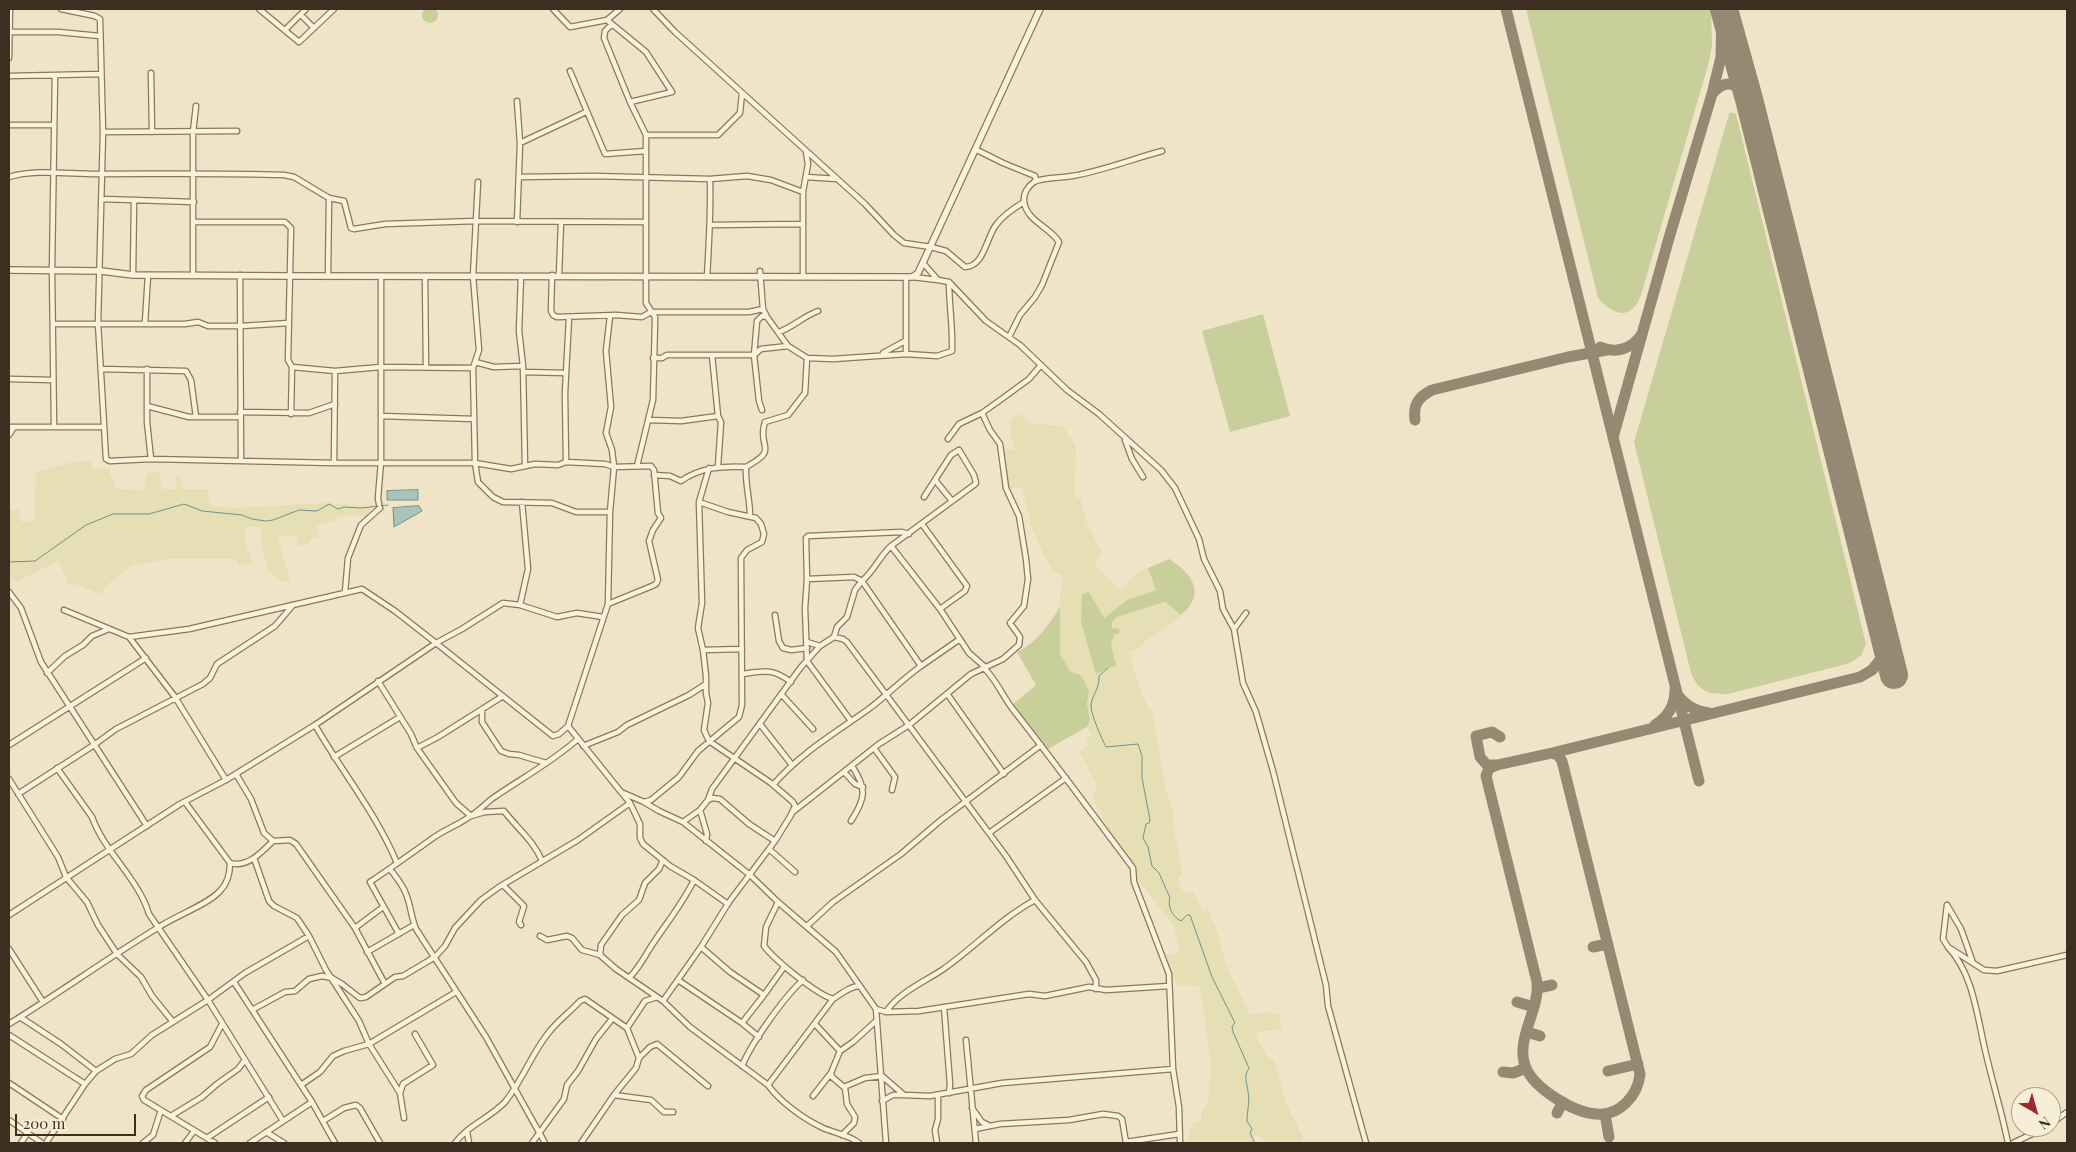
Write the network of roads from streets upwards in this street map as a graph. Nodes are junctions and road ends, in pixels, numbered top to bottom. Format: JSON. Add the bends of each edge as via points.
{"nodes":[{"id":1,"x":10,"y":9,"type":"edge"},
{"id":2,"x":61,"y":9,"type":"edge"},
{"id":3,"x":260,"y":9,"type":"edge"},
{"id":4,"x":306,"y":9,"type":"edge"},
{"id":5,"x":334,"y":9,"type":"edge"},
{"id":6,"x":553,"y":9,"type":"edge"},
{"id":7,"x":620,"y":9,"type":"edge"},
{"id":8,"x":654,"y":9,"type":"edge"},
{"id":9,"x":1040,"y":9,"type":"edge"},
{"id":10,"x":301,"y":15,"type":"junction"},
{"id":11,"x":607,"y":20,"type":"junction"},
{"id":12,"x":612,"y":24,"type":"junction"},
{"id":13,"x":314,"y":28,"type":"junction"},
{"id":14,"x":284,"y":30,"type":"junction"},
{"id":15,"x":9,"y":32,"type":"edge"},
{"id":16,"x":100,"y":36,"type":"junction"},
{"id":17,"x":9,"y":58,"type":"edge"},
{"id":18,"x":570,"y":71,"type":"dead end"},
{"id":19,"x":151,"y":73,"type":"dead end"},
{"id":20,"x":102,"y":74,"type":"junction"},
{"id":21,"x":55,"y":75,"type":"junction"},
{"id":22,"x":9,"y":76,"type":"edge"},
{"id":23,"x":742,"y":93,"type":"junction"},
{"id":24,"x":517,"y":101,"type":"dead end"},
{"id":25,"x":630,"y":102,"type":"junction"},
{"id":26,"x":196,"y":106,"type":"dead end"},
{"id":27,"x":586,"y":112,"type":"junction"},
{"id":28,"x":9,"y":125,"type":"edge"},
{"id":29,"x":54,"y":125,"type":"junction"},
{"id":30,"x":237,"y":131,"type":"dead end"},
{"id":31,"x":103,"y":132,"type":"junction"},
{"id":32,"x":152,"y":132,"type":"junction"},
{"id":33,"x":194,"y":132,"type":"junction"},
{"id":34,"x":646,"y":135,"type":"junction"},
{"id":35,"x":520,"y":143,"type":"junction"},
{"id":36,"x":975,"y":150,"type":"junction"},
{"id":37,"x":646,"y":151,"type":"junction"},
{"id":38,"x":806,"y":152,"type":"junction"},
{"id":39,"x":1162,"y":152,"type":"dead end"},
{"id":40,"x":193,"y":172,"type":"junction"},
{"id":41,"x":54,"y":174,"type":"junction"},
{"id":42,"x":102,"y":174,"type":"junction"},
{"id":43,"x":9,"y":177,"type":"edge"},
{"id":44,"x":519,"y":177,"type":"junction"},
{"id":45,"x":806,"y":177,"type":"junction"},
{"id":46,"x":645,"y":178,"type":"junction"},
{"id":47,"x":710,"y":179,"type":"junction"},
{"id":48,"x":838,"y":180,"type":"junction"},
{"id":49,"x":1036,"y":180,"type":"junction"},
{"id":50,"x":478,"y":182,"type":"dead end"},
{"id":51,"x":803,"y":192,"type":"junction"},
{"id":52,"x":328,"y":198,"type":"junction"},
{"id":53,"x":102,"y":199,"type":"junction"},
{"id":54,"x":134,"y":200,"type":"junction"},
{"id":55,"x":194,"y":202,"type":"junction"},
{"id":56,"x":1024,"y":202,"type":"junction"},
{"id":57,"x":476,"y":221,"type":"junction"},
{"id":58,"x":194,"y":222,"type":"junction"},
{"id":59,"x":517,"y":222,"type":"junction"},
{"id":60,"x":561,"y":222,"type":"junction"},
{"id":61,"x":645,"y":222,"type":"junction"},
{"id":62,"x":802,"y":224,"type":"junction"},
{"id":63,"x":711,"y":225,"type":"junction"},
{"id":64,"x":931,"y":247,"type":"junction"},
{"id":65,"x":923,"y":263,"type":"junction"},
{"id":66,"x":9,"y":270,"type":"edge"},
{"id":67,"x":52,"y":270,"type":"junction"},
{"id":68,"x":101,"y":271,"type":"junction"},
{"id":69,"x":761,"y":273,"type":"junction"},
{"id":70,"x":133,"y":274,"type":"junction"},
{"id":71,"x":194,"y":274,"type":"junction"},
{"id":72,"x":148,"y":275,"type":"junction"},
{"id":73,"x":240,"y":275,"type":"junction"},
{"id":74,"x":552,"y":275,"type":"junction"},
{"id":75,"x":559,"y":275,"type":"junction"},
{"id":76,"x":289,"y":276,"type":"junction"},
{"id":77,"x":328,"y":276,"type":"junction"},
{"id":78,"x":381,"y":276,"type":"junction"},
{"id":79,"x":425,"y":276,"type":"junction"},
{"id":80,"x":473,"y":276,"type":"junction"},
{"id":81,"x":521,"y":276,"type":"junction"},
{"id":82,"x":645,"y":277,"type":"junction"},
{"id":83,"x":707,"y":277,"type":"junction"},
{"id":84,"x":803,"y":277,"type":"junction"},
{"id":85,"x":909,"y":277,"type":"junction"},
{"id":86,"x":938,"y":280,"type":"junction"},
{"id":87,"x":949,"y":282,"type":"junction"},
{"id":88,"x":763,"y":309,"type":"junction"},
{"id":89,"x":818,"y":310,"type":"dead end"},
{"id":90,"x":651,"y":312,"type":"junction"},
{"id":91,"x":610,"y":316,"type":"junction"},
{"id":92,"x":767,"y":317,"type":"junction"},
{"id":93,"x":569,"y":318,"type":"junction"},
{"id":94,"x":98,"y":323,"type":"junction"},
{"id":95,"x":145,"y":323,"type":"junction"},
{"id":96,"x":289,"y":323,"type":"junction"},
{"id":97,"x":53,"y":324,"type":"junction"},
{"id":98,"x":241,"y":326,"type":"junction"},
{"id":99,"x":779,"y":332,"type":"junction"},
{"id":100,"x":1009,"y":338,"type":"junction"},
{"id":101,"x":905,"y":341,"type":"junction"},
{"id":102,"x":788,"y":346,"type":"junction"},
{"id":103,"x":906,"y":354,"type":"junction"},
{"id":104,"x":712,"y":355,"type":"junction"},
{"id":105,"x":754,"y":355,"type":"junction"},
{"id":106,"x":879,"y":355,"type":"junction"},
{"id":107,"x":653,"y":358,"type":"junction"},
{"id":108,"x":807,"y":358,"type":"junction"},
{"id":109,"x":475,"y":362,"type":"junction"},
{"id":110,"x":1040,"y":365,"type":"junction"},
{"id":111,"x":523,"y":366,"type":"junction"},
{"id":112,"x":292,"y":367,"type":"junction"},
{"id":113,"x":381,"y":367,"type":"junction"},
{"id":114,"x":426,"y":367,"type":"junction"},
{"id":115,"x":473,"y":368,"type":"junction"},
{"id":116,"x":101,"y":369,"type":"junction"},
{"id":117,"x":147,"y":370,"type":"junction"},
{"id":118,"x":335,"y":371,"type":"junction"},
{"id":119,"x":523,"y":372,"type":"junction"},
{"id":120,"x":566,"y":373,"type":"junction"},
{"id":121,"x":9,"y":379,"type":"edge"},
{"id":122,"x":53,"y":380,"type":"junction"},
{"id":123,"x":335,"y":404,"type":"junction"},
{"id":124,"x":147,"y":406,"type":"junction"},
{"id":125,"x":762,"y":410,"type":"dead end"},
{"id":126,"x":982,"y":413,"type":"junction"},
{"id":127,"x":291,"y":414,"type":"junction"},
{"id":128,"x":240,"y":415,"type":"junction"},
{"id":129,"x":381,"y":416,"type":"junction"},
{"id":130,"x":718,"y":416,"type":"junction"},
{"id":131,"x":196,"y":417,"type":"junction"},
{"id":132,"x":474,"y":419,"type":"junction"},
{"id":133,"x":649,"y":420,"type":"junction"},
{"id":134,"x":11,"y":427,"type":"edge"},
{"id":135,"x":54,"y":427,"type":"junction"},
{"id":136,"x":104,"y":427,"type":"junction"},
{"id":137,"x":9,"y":435,"type":"edge"},
{"id":138,"x":1125,"y":439,"type":"junction"},
{"id":139,"x":948,"y":440,"type":"dead end"},
{"id":140,"x":151,"y":459,"type":"junction"},
{"id":141,"x":240,"y":461,"type":"junction"},
{"id":142,"x":381,"y":462,"type":"junction"},
{"id":143,"x":566,"y":462,"type":"junction"},
{"id":144,"x":334,"y":463,"type":"junction"},
{"id":145,"x":475,"y":463,"type":"junction"},
{"id":146,"x":524,"y":466,"type":"junction"},
{"id":147,"x":637,"y":466,"type":"junction"},
{"id":148,"x":718,"y":466,"type":"junction"},
{"id":149,"x":746,"y":467,"type":"junction"},
{"id":150,"x":614,"y":468,"type":"junction"},
{"id":151,"x":709,"y":468,"type":"junction"},
{"id":152,"x":654,"y":475,"type":"junction"},
{"id":153,"x":1143,"y":477,"type":"dead end"},
{"id":154,"x":935,"y":480,"type":"junction"},
{"id":155,"x":924,"y":497,"type":"dead end"},
{"id":156,"x":952,"y":501,"type":"junction"},
{"id":157,"x":522,"y":502,"type":"junction"},
{"id":158,"x":699,"y":502,"type":"junction"},
{"id":159,"x":610,"y":512,"type":"junction"},
{"id":160,"x":750,"y":516,"type":"junction"},
{"id":161,"x":922,"y":524,"type":"junction"},
{"id":162,"x":909,"y":534,"type":"junction"},
{"id":163,"x":891,"y":546,"type":"junction"},
{"id":164,"x":807,"y":579,"type":"junction"},
{"id":165,"x":862,"y":581,"type":"junction"},
{"id":166,"x":9,"y":592,"type":"edge"},
{"id":167,"x":345,"y":592,"type":"junction"},
{"id":168,"x":608,"y":604,"type":"junction"},
{"id":169,"x":293,"y":605,"type":"junction"},
{"id":170,"x":520,"y":606,"type":"junction"},
{"id":171,"x":940,"y":609,"type":"junction"},
{"id":172,"x":64,"y":610,"type":"dead end"},
{"id":173,"x":1246,"y":613,"type":"dead end"},
{"id":174,"x":775,"y":615,"type":"dead end"},
{"id":175,"x":603,"y":617,"type":"junction"},
{"id":176,"x":109,"y":629,"type":"junction"},
{"id":177,"x":1234,"y":629,"type":"junction"},
{"id":178,"x":130,"y":636,"type":"junction"},
{"id":179,"x":834,"y":637,"type":"junction"},
{"id":180,"x":960,"y":638,"type":"junction"},
{"id":181,"x":436,"y":643,"type":"junction"},
{"id":182,"x":807,"y":645,"type":"junction"},
{"id":183,"x":820,"y":646,"type":"junction"},
{"id":184,"x":742,"y":649,"type":"junction"},
{"id":185,"x":703,"y":650,"type":"junction"},
{"id":186,"x":146,"y":658,"type":"junction"},
{"id":187,"x":807,"y":661,"type":"junction"},
{"id":188,"x":921,"y":666,"type":"junction"},
{"id":189,"x":984,"y":668,"type":"junction"},
{"id":190,"x":48,"y":673,"type":"junction"},
{"id":191,"x":743,"y":674,"type":"junction"},
{"id":192,"x":378,"y":681,"type":"junction"},
{"id":193,"x":791,"y":682,"type":"junction"},
{"id":194,"x":706,"y":684,"type":"junction"},
{"id":195,"x":782,"y":695,"type":"junction"},
{"id":196,"x":887,"y":695,"type":"junction"},
{"id":197,"x":948,"y":695,"type":"junction"},
{"id":198,"x":503,"y":696,"type":"junction"},
{"id":199,"x":175,"y":697,"type":"junction"},
{"id":200,"x":68,"y":706,"type":"junction"},
{"id":201,"x":482,"y":710,"type":"junction"},
{"id":202,"x":400,"y":717,"type":"junction"},
{"id":203,"x":852,"y":721,"type":"junction"},
{"id":204,"x":760,"y":724,"type":"junction"},
{"id":205,"x":315,"y":725,"type":"junction"},
{"id":206,"x":909,"y":725,"type":"junction"},
{"id":207,"x":568,"y":726,"type":"junction"},
{"id":208,"x":813,"y":729,"type":"dead end"},
{"id":209,"x":578,"y":739,"type":"junction"},
{"id":210,"x":709,"y":741,"type":"junction"},
{"id":211,"x":9,"y":745,"type":"edge"},
{"id":212,"x":94,"y":745,"type":"junction"},
{"id":213,"x":1041,"y":745,"type":"junction"},
{"id":214,"x":583,"y":746,"type":"junction"},
{"id":215,"x":417,"y":748,"type":"junction"},
{"id":216,"x":874,"y":748,"type":"junction"},
{"id":217,"x":334,"y":757,"type":"junction"},
{"id":218,"x":734,"y":759,"type":"junction"},
{"id":219,"x":546,"y":763,"type":"junction"},
{"id":220,"x":792,"y":765,"type":"junction"},
{"id":221,"x":852,"y":766,"type":"junction"},
{"id":222,"x":57,"y":768,"type":"junction"},
{"id":223,"x":845,"y":773,"type":"junction"},
{"id":224,"x":236,"y":774,"type":"junction"},
{"id":225,"x":1004,"y":774,"type":"junction"},
{"id":226,"x":1066,"y":778,"type":"junction"},
{"id":227,"x":9,"y":779,"type":"edge"},
{"id":228,"x":226,"y":780,"type":"junction"},
{"id":229,"x":773,"y":784,"type":"junction"},
{"id":230,"x":863,"y":788,"type":"junction"},
{"id":231,"x":892,"y":790,"type":"dead end"},
{"id":232,"x":621,"y":792,"type":"junction"},
{"id":233,"x":18,"y":794,"type":"junction"},
{"id":234,"x":708,"y":800,"type":"junction"},
{"id":235,"x":185,"y":802,"type":"junction"},
{"id":236,"x":644,"y":802,"type":"junction"},
{"id":237,"x":966,"y":802,"type":"junction"},
{"id":238,"x":630,"y":803,"type":"junction"},
{"id":239,"x":700,"y":810,"type":"junction"},
{"id":240,"x":794,"y":811,"type":"junction"},
{"id":241,"x":471,"y":816,"type":"junction"},
{"id":242,"x":851,"y":821,"type":"dead end"},
{"id":243,"x":683,"y":822,"type":"junction"},
{"id":244,"x":147,"y":826,"type":"junction"},
{"id":245,"x":989,"y":833,"type":"junction"},
{"id":246,"x":273,"y":841,"type":"junction"},
{"id":247,"x":706,"y":841,"type":"junction"},
{"id":248,"x":774,"y":841,"type":"junction"},
{"id":249,"x":769,"y":849,"type":"junction"},
{"id":250,"x":110,"y":850,"type":"junction"},
{"id":251,"x":254,"y":858,"type":"junction"},
{"id":252,"x":663,"y":860,"type":"junction"},
{"id":253,"x":542,"y":861,"type":"junction"},
{"id":254,"x":230,"y":863,"type":"junction"},
{"id":255,"x":397,"y":863,"type":"junction"},
{"id":256,"x":390,"y":869,"type":"junction"},
{"id":257,"x":795,"y":872,"type":"dead end"},
{"id":258,"x":750,"y":875,"type":"junction"},
{"id":259,"x":66,"y":877,"type":"junction"},
{"id":260,"x":694,"y":880,"type":"junction"},
{"id":261,"x":503,"y":885,"type":"junction"},
{"id":262,"x":1035,"y":900,"type":"junction"},
{"id":263,"x":778,"y":902,"type":"junction"},
{"id":264,"x":728,"y":904,"type":"junction"},
{"id":265,"x":383,"y":907,"type":"junction"},
{"id":266,"x":9,"y":915,"type":"edge"},
{"id":267,"x":414,"y":924,"type":"junction"},
{"id":268,"x":521,"y":925,"type":"dead end"},
{"id":269,"x":159,"y":926,"type":"junction"},
{"id":270,"x":807,"y":926,"type":"junction"},
{"id":271,"x":355,"y":928,"type":"junction"},
{"id":272,"x":399,"y":934,"type":"junction"},
{"id":273,"x":309,"y":936,"type":"junction"},
{"id":274,"x":540,"y":936,"type":"dead end"},
{"id":275,"x":701,"y":947,"type":"junction"},
{"id":276,"x":1948,"y":947,"type":"junction"},
{"id":277,"x":600,"y":948,"type":"junction"},
{"id":278,"x":9,"y":949,"type":"edge"},
{"id":279,"x":367,"y":952,"type":"junction"},
{"id":280,"x":592,"y":952,"type":"junction"},
{"id":281,"x":116,"y":954,"type":"junction"},
{"id":282,"x":2066,"y":955,"type":"edge"},
{"id":283,"x":600,"y":956,"type":"junction"},
{"id":284,"x":435,"y":957,"type":"junction"},
{"id":285,"x":1972,"y":961,"type":"junction"},
{"id":286,"x":784,"y":967,"type":"junction"},
{"id":287,"x":326,"y":970,"type":"junction"},
{"id":288,"x":322,"y":976,"type":"junction"},
{"id":289,"x":630,"y":977,"type":"junction"},
{"id":290,"x":332,"y":978,"type":"junction"},
{"id":291,"x":678,"y":980,"type":"junction"},
{"id":292,"x":803,"y":980,"type":"junction"},
{"id":293,"x":234,"y":982,"type":"junction"},
{"id":294,"x":385,"y":984,"type":"junction"},
{"id":295,"x":861,"y":986,"type":"junction"},
{"id":296,"x":1169,"y":986,"type":"junction"},
{"id":297,"x":1096,"y":989,"type":"junction"},
{"id":298,"x":456,"y":992,"type":"junction"},
{"id":299,"x":764,"y":995,"type":"junction"},
{"id":300,"x":657,"y":997,"type":"junction"},
{"id":301,"x":833,"y":999,"type":"junction"},
{"id":302,"x":208,"y":1000,"type":"junction"},
{"id":303,"x":663,"y":1001,"type":"junction"},
{"id":304,"x":43,"y":1002,"type":"junction"},
{"id":305,"x":944,"y":1006,"type":"junction"},
{"id":306,"x":876,"y":1009,"type":"junction"},
{"id":307,"x":252,"y":1010,"type":"junction"},
{"id":308,"x":886,"y":1012,"type":"junction"},
{"id":309,"x":20,"y":1017,"type":"junction"},
{"id":310,"x":612,"y":1019,"type":"junction"},
{"id":311,"x":876,"y":1020,"type":"junction"},
{"id":312,"x":173,"y":1022,"type":"junction"},
{"id":313,"x":742,"y":1023,"type":"junction"},
{"id":314,"x":9,"y":1024,"type":"edge"},
{"id":315,"x":222,"y":1024,"type":"junction"},
{"id":316,"x":815,"y":1024,"type":"junction"},
{"id":317,"x":627,"y":1028,"type":"junction"},
{"id":318,"x":415,"y":1034,"type":"dead end"},
{"id":319,"x":9,"y":1035,"type":"edge"},
{"id":320,"x":759,"y":1037,"type":"junction"},
{"id":321,"x":966,"y":1040,"type":"dead end"},
{"id":322,"x":369,"y":1044,"type":"junction"},
{"id":323,"x":840,"y":1051,"type":"junction"},
{"id":324,"x":639,"y":1058,"type":"junction"},
{"id":325,"x":245,"y":1060,"type":"junction"},
{"id":326,"x":742,"y":1066,"type":"junction"},
{"id":327,"x":1173,"y":1069,"type":"junction"},
{"id":328,"x":96,"y":1071,"type":"junction"},
{"id":329,"x":831,"y":1073,"type":"junction"},
{"id":330,"x":882,"y":1076,"type":"junction"},
{"id":331,"x":9,"y":1083,"type":"edge"},
{"id":332,"x":85,"y":1084,"type":"junction"},
{"id":333,"x":301,"y":1085,"type":"junction"},
{"id":334,"x":768,"y":1085,"type":"junction"},
{"id":335,"x":708,"y":1086,"type":"dead end"},
{"id":336,"x":844,"y":1087,"type":"junction"},
{"id":337,"x":972,"y":1088,"type":"junction"},
{"id":338,"x":514,"y":1090,"type":"junction"},
{"id":339,"x":949,"y":1092,"type":"junction"},
{"id":340,"x":400,"y":1093,"type":"junction"},
{"id":341,"x":904,"y":1095,"type":"junction"},
{"id":342,"x":938,"y":1095,"type":"junction"},
{"id":343,"x":614,"y":1096,"type":"junction"},
{"id":344,"x":813,"y":1096,"type":"dead end"},
{"id":345,"x":269,"y":1097,"type":"junction"},
{"id":346,"x":882,"y":1101,"type":"junction"},
{"id":347,"x":312,"y":1102,"type":"junction"},
{"id":348,"x":971,"y":1106,"type":"junction"},
{"id":349,"x":162,"y":1110,"type":"junction"},
{"id":350,"x":673,"y":1112,"type":"dead end"},
{"id":351,"x":171,"y":1116,"type":"junction"},
{"id":352,"x":404,"y":1118,"type":"dead end"},
{"id":353,"x":63,"y":1119,"type":"junction"},
{"id":354,"x":9,"y":1120,"type":"edge"},
{"id":355,"x":283,"y":1120,"type":"junction"},
{"id":356,"x":323,"y":1121,"type":"junction"},
{"id":357,"x":990,"y":1126,"type":"junction"},
{"id":358,"x":975,"y":1129,"type":"junction"},
{"id":359,"x":194,"y":1130,"type":"junction"},
{"id":360,"x":28,"y":1132,"type":"junction"},
{"id":361,"x":266,"y":1132,"type":"junction"},
{"id":362,"x":467,"y":1132,"type":"junction"},
{"id":363,"x":1179,"y":1134,"type":"junction"},
{"id":364,"x":539,"y":1135,"type":"junction"},
{"id":365,"x":842,"y":1135,"type":"junction"},
{"id":366,"x":2026,"y":1137,"type":"edge"},
{"id":367,"x":207,"y":1138,"type":"junction"},
{"id":368,"x":21,"y":1143,"type":"edge"},
{"id":369,"x":42,"y":1143,"type":"edge"},
{"id":370,"x":46,"y":1143,"type":"edge"},
{"id":371,"x":143,"y":1143,"type":"edge"},
{"id":372,"x":185,"y":1143,"type":"edge"},
{"id":373,"x":215,"y":1143,"type":"edge"},
{"id":374,"x":250,"y":1143,"type":"edge"},
{"id":375,"x":284,"y":1143,"type":"edge"},
{"id":376,"x":335,"y":1143,"type":"edge"},
{"id":377,"x":380,"y":1143,"type":"edge"},
{"id":378,"x":455,"y":1143,"type":"edge"},
{"id":379,"x":469,"y":1143,"type":"edge"},
{"id":380,"x":532,"y":1143,"type":"edge"},
{"id":381,"x":545,"y":1143,"type":"edge"},
{"id":382,"x":581,"y":1143,"type":"edge"},
{"id":383,"x":859,"y":1143,"type":"edge"},
{"id":384,"x":886,"y":1143,"type":"edge"},
{"id":385,"x":937,"y":1143,"type":"edge"},
{"id":386,"x":976,"y":1143,"type":"edge"},
{"id":387,"x":1126,"y":1143,"type":"edge"},
{"id":388,"x":1180,"y":1143,"type":"edge"},
{"id":389,"x":1366,"y":1143,"type":"edge"},
{"id":390,"x":2008,"y":1143,"type":"edge"},
{"id":391,"x":2014,"y":1143,"type":"edge"}],
"edges":[{"from":1,"to":15,"type":"street"},
{"from":2,"to":16,"type":"street","via":[[98,17]]},
{"from":3,"to":14,"type":"street"},
{"from":4,"to":10,"type":"street"},
{"from":5,"to":13,"type":"street"},
{"from":6,"to":11,"type":"street","via":[[570,27]]},
{"from":7,"to":11,"type":"street"},
{"from":8,"to":23,"type":"street"},
{"from":9,"to":36,"type":"street"},
{"from":10,"to":13,"type":"street"},
{"from":10,"to":14,"type":"street"},
{"from":11,"to":12,"type":"street"},
{"from":12,"to":25,"type":"street","via":[[604,38]]},
{"from":12,"to":25,"type":"street","via":[[646,52],[672,92]]},
{"from":13,"to":14,"type":"street","via":[[299,42]]},
{"from":15,"to":16,"type":"street"},
{"from":15,"to":17,"type":"street"},
{"from":16,"to":20,"type":"street"},
{"from":18,"to":27,"type":"street"},
{"from":19,"to":32,"type":"street"},
{"from":20,"to":21,"type":"street"},
{"from":20,"to":31,"type":"street"},
{"from":21,"to":22,"type":"street"},
{"from":21,"to":29,"type":"street"},
{"from":23,"to":34,"type":"street","via":[[740,113],[718,135]]},
{"from":23,"to":38,"type":"street"},
{"from":24,"to":35,"type":"street"},
{"from":25,"to":34,"type":"street"},
{"from":26,"to":33,"type":"street"},
{"from":27,"to":35,"type":"street"},
{"from":27,"to":37,"type":"street","via":[[604,154]]},
{"from":28,"to":29,"type":"street"},
{"from":29,"to":41,"type":"street"},
{"from":30,"to":33,"type":"street"},
{"from":31,"to":32,"type":"street"},
{"from":31,"to":42,"type":"street"},
{"from":32,"to":33,"type":"street"},
{"from":33,"to":40,"type":"street"},
{"from":34,"to":37,"type":"street"},
{"from":35,"to":44,"type":"street"},
{"from":36,"to":49,"type":"street","via":[[1034,176]]},
{"from":36,"to":64,"type":"street"},
{"from":37,"to":46,"type":"street"},
{"from":38,"to":45,"type":"street"},
{"from":38,"to":48,"type":"street"},
{"from":39,"to":49,"type":"street","via":[[1100,170]]},
{"from":40,"to":42,"type":"street"},
{"from":40,"to":52,"type":"street","via":[[284,175],[294,177]]},
{"from":40,"to":55,"type":"street"},
{"from":41,"to":42,"type":"street"},
{"from":41,"to":43,"type":"street","via":[[28,172]]},
{"from":41,"to":67,"type":"street"},
{"from":42,"to":53,"type":"street"},
{"from":44,"to":46,"type":"street"},
{"from":44,"to":59,"type":"street"},
{"from":45,"to":48,"type":"street"},
{"from":45,"to":51,"type":"street"},
{"from":46,"to":47,"type":"street"},
{"from":46,"to":61,"type":"street"},
{"from":47,"to":51,"type":"street","via":[[747,176]]},
{"from":47,"to":63,"type":"street"},
{"from":48,"to":64,"type":"street","via":[[904,243]]},
{"from":49,"to":56,"type":"street","via":[[1028,187]]},
{"from":50,"to":57,"type":"street"},
{"from":51,"to":62,"type":"street"},
{"from":52,"to":57,"type":"street","via":[[345,202],[349,223],[354,229],[385,224]]},
{"from":52,"to":77,"type":"street"},
{"from":53,"to":54,"type":"street"},
{"from":53,"to":68,"type":"street"},
{"from":54,"to":55,"type":"street"},
{"from":54,"to":70,"type":"street"},
{"from":55,"to":58,"type":"street"},
{"from":56,"to":64,"type":"street","via":[[996,225],[980,259],[972,266],[965,267],[951,254]]},
{"from":56,"to":100,"type":"street","via":[[1035,221],[1059,242],[1042,285],[1020,315]]},
{"from":57,"to":59,"type":"street"},
{"from":57,"to":80,"type":"street"},
{"from":58,"to":71,"type":"street"},
{"from":58,"to":76,"type":"street","via":[[289,224]]},
{"from":59,"to":60,"type":"street"},
{"from":60,"to":61,"type":"street"},
{"from":60,"to":75,"type":"street"},
{"from":61,"to":82,"type":"street"},
{"from":62,"to":63,"type":"street"},
{"from":62,"to":84,"type":"street"},
{"from":63,"to":83,"type":"street"},
{"from":64,"to":65,"type":"street"},
{"from":65,"to":85,"type":"street","via":[[918,273]]},
{"from":65,"to":86,"type":"street"},
{"from":66,"to":67,"type":"street"},
{"from":67,"to":68,"type":"street"},
{"from":67,"to":97,"type":"street"},
{"from":68,"to":70,"type":"street"},
{"from":68,"to":94,"type":"street"},
{"from":69,"to":83,"type":"street"},
{"from":69,"to":84,"type":"street"},
{"from":69,"to":88,"type":"street"},
{"from":70,"to":72,"type":"street"},
{"from":71,"to":72,"type":"street"},
{"from":71,"to":73,"type":"street"},
{"from":72,"to":95,"type":"street"},
{"from":73,"to":76,"type":"street"},
{"from":73,"to":98,"type":"street"},
{"from":74,"to":75,"type":"street"},
{"from":74,"to":81,"type":"street"},
{"from":74,"to":93,"type":"street","via":[[553,315]]},
{"from":75,"to":82,"type":"street"},
{"from":76,"to":77,"type":"street"},
{"from":76,"to":96,"type":"street"},
{"from":77,"to":78,"type":"street"},
{"from":78,"to":79,"type":"street"},
{"from":78,"to":113,"type":"street"},
{"from":79,"to":80,"type":"street"},
{"from":79,"to":114,"type":"street"},
{"from":80,"to":81,"type":"street"},
{"from":80,"to":109,"type":"street","via":[[479,350]]},
{"from":81,"to":111,"type":"street","via":[[519,324]]},
{"from":82,"to":83,"type":"street"},
{"from":82,"to":90,"type":"street","via":[[646,303]]},
{"from":84,"to":85,"type":"street"},
{"from":85,"to":86,"type":"street"},
{"from":85,"to":101,"type":"street"},
{"from":86,"to":87,"type":"street"},
{"from":87,"to":100,"type":"street","via":[[986,321]]},
{"from":87,"to":103,"type":"street","via":[[952,350],[937,356]]},
{"from":88,"to":90,"type":"street","via":[[749,312]]},
{"from":88,"to":92,"type":"street"},
{"from":89,"to":99,"type":"street"},
{"from":90,"to":91,"type":"street","via":[[642,317]]},
{"from":90,"to":107,"type":"street","via":[[655,321]]},
{"from":91,"to":93,"type":"street"},
{"from":91,"to":150,"type":"street","via":[[606,351],[611,407],[606,434]]},
{"from":92,"to":99,"type":"street"},
{"from":92,"to":105,"type":"street","via":[[757,320]]},
{"from":93,"to":120,"type":"street"},
{"from":94,"to":95,"type":"street"},
{"from":94,"to":97,"type":"street"},
{"from":94,"to":116,"type":"street"},
{"from":95,"to":98,"type":"street","via":[[198,322],[208,326]]},
{"from":96,"to":98,"type":"street"},
{"from":96,"to":112,"type":"street","via":[[288,360]]},
{"from":97,"to":122,"type":"street"},
{"from":98,"to":128,"type":"street"},
{"from":99,"to":102,"type":"street"},
{"from":100,"to":110,"type":"street"},
{"from":101,"to":103,"type":"street"},
{"from":101,"to":106,"type":"street"},
{"from":102,"to":105,"type":"street","via":[[761,349]]},
{"from":102,"to":108,"type":"street"},
{"from":103,"to":106,"type":"street"},
{"from":104,"to":105,"type":"street"},
{"from":104,"to":107,"type":"street"},
{"from":104,"to":130,"type":"street"},
{"from":105,"to":125,"type":"street"},
{"from":106,"to":108,"type":"street"},
{"from":107,"to":133,"type":"street","via":[[653,400]]},
{"from":108,"to":149,"type":"street","via":[[805,393],[788,415],[765,422],[766,452]]},
{"from":109,"to":111,"type":"street","via":[[494,367]]},
{"from":109,"to":115,"type":"street"},
{"from":110,"to":126,"type":"street","via":[[1024,383]]},
{"from":110,"to":138,"type":"street"},
{"from":111,"to":119,"type":"street"},
{"from":112,"to":118,"type":"street"},
{"from":112,"to":127,"type":"street"},
{"from":113,"to":114,"type":"street"},
{"from":113,"to":118,"type":"street"},
{"from":113,"to":129,"type":"street"},
{"from":114,"to":115,"type":"street"},
{"from":115,"to":132,"type":"street"},
{"from":116,"to":117,"type":"street"},
{"from":116,"to":136,"type":"street"},
{"from":117,"to":124,"type":"street"},
{"from":117,"to":131,"type":"street","via":[[186,371],[191,380]]},
{"from":118,"to":123,"type":"street"},
{"from":119,"to":120,"type":"street"},
{"from":119,"to":146,"type":"street"},
{"from":120,"to":143,"type":"street"},
{"from":121,"to":122,"type":"street"},
{"from":122,"to":135,"type":"street"},
{"from":123,"to":127,"type":"street","via":[[309,413]]},
{"from":123,"to":144,"type":"street"},
{"from":124,"to":131,"type":"street"},
{"from":124,"to":140,"type":"street"},
{"from":126,"to":139,"type":"street","via":[[959,424]]},
{"from":126,"to":189,"type":"street","via":[[1000,444],[1006,488],[1019,516],[1028,579],[1023,609],[1010,623],[1020,637],[1019,645],[1003,660]]},
{"from":127,"to":128,"type":"street"},
{"from":128,"to":131,"type":"street"},
{"from":128,"to":141,"type":"street"},
{"from":129,"to":132,"type":"street"},
{"from":129,"to":142,"type":"street"},
{"from":130,"to":133,"type":"street","via":[[681,421]]},
{"from":130,"to":148,"type":"street","via":[[721,422]]},
{"from":132,"to":145,"type":"street"},
{"from":133,"to":147,"type":"street"},
{"from":134,"to":135,"type":"street"},
{"from":134,"to":137,"type":"street"},
{"from":135,"to":136,"type":"street"},
{"from":136,"to":140,"type":"street","via":[[106,459]]},
{"from":138,"to":153,"type":"street"},
{"from":138,"to":177,"type":"street","via":[[1161,470],[1175,488]]},
{"from":140,"to":141,"type":"street"},
{"from":141,"to":144,"type":"street"},
{"from":142,"to":144,"type":"street"},
{"from":142,"to":145,"type":"street"},
{"from":142,"to":167,"type":"street","via":[[379,506],[361,525],[348,558]]},
{"from":143,"to":146,"type":"street","via":[[558,466]]},
{"from":143,"to":150,"type":"street","via":[[605,464]]},
{"from":145,"to":146,"type":"street","via":[[511,469]]},
{"from":145,"to":157,"type":"street","via":[[478,482],[493,497],[503,502]]},
{"from":147,"to":150,"type":"street"},
{"from":147,"to":152,"type":"street","via":[[651,466]]},
{"from":148,"to":149,"type":"street"},
{"from":148,"to":151,"type":"street"},
{"from":149,"to":160,"type":"street"},
{"from":150,"to":159,"type":"street"},
{"from":151,"to":152,"type":"street","via":[[681,481]]},
{"from":151,"to":158,"type":"street"},
{"from":152,"to":168,"type":"street","via":[[661,518],[648,541],[658,580],[652,586]]},
{"from":154,"to":155,"type":"street"},
{"from":154,"to":156,"type":"street"},
{"from":154,"to":156,"type":"street","via":[[951,455],[959,450],[976,483]]},
{"from":156,"to":161,"type":"street"},
{"from":157,"to":159,"type":"street","via":[[552,503],[576,512]]},
{"from":157,"to":170,"type":"street","via":[[528,569]]},
{"from":158,"to":160,"type":"street"},
{"from":158,"to":185,"type":"street","via":[[702,603],[698,628]]},
{"from":159,"to":168,"type":"street"},
{"from":160,"to":184,"type":"street","via":[[761,524],[764,534],[762,542],[747,550],[741,558]]},
{"from":161,"to":162,"type":"street"},
{"from":161,"to":171,"type":"street","via":[[967,586],[965,591]]},
{"from":162,"to":163,"type":"street"},
{"from":162,"to":164,"type":"street","via":[[808,536]]},
{"from":163,"to":165,"type":"street"},
{"from":163,"to":171,"type":"street"},
{"from":164,"to":165,"type":"street","via":[[854,577]]},
{"from":164,"to":182,"type":"street"},
{"from":165,"to":179,"type":"street","via":[[847,618],[837,627]]},
{"from":165,"to":188,"type":"street"},
{"from":166,"to":190,"type":"street","via":[[21,608],[35,650]]},
{"from":167,"to":169,"type":"street"},
{"from":167,"to":181,"type":"street","via":[[362,589]]},
{"from":168,"to":175,"type":"street"},
{"from":169,"to":178,"type":"street","via":[[189,629]]},
{"from":169,"to":199,"type":"street","via":[[275,626],[217,664],[203,684]]},
{"from":170,"to":175,"type":"street","via":[[556,617],[577,613]]},
{"from":170,"to":181,"type":"street","via":[[502,603]]},
{"from":171,"to":180,"type":"street"},
{"from":172,"to":176,"type":"street"},
{"from":173,"to":177,"type":"street"},
{"from":174,"to":182,"type":"street","via":[[783,648],[791,650]]},
{"from":175,"to":207,"type":"street"},
{"from":176,"to":178,"type":"street"},
{"from":176,"to":190,"type":"street","via":[[92,636]]},
{"from":177,"to":389,"type":"street","via":[[1243,683],[1256,712],[1273,771],[1326,985],[1328,1006]]},
{"from":178,"to":186,"type":"street"},
{"from":179,"to":183,"type":"street"},
{"from":179,"to":196,"type":"street","via":[[843,639],[855,651]]},
{"from":180,"to":188,"type":"street"},
{"from":180,"to":189,"type":"street"},
{"from":181,"to":192,"type":"street"},
{"from":181,"to":198,"type":"street"},
{"from":182,"to":183,"type":"street"},
{"from":182,"to":187,"type":"street"},
{"from":183,"to":187,"type":"street"},
{"from":184,"to":185,"type":"street"},
{"from":184,"to":191,"type":"street"},
{"from":185,"to":194,"type":"street"},
{"from":186,"to":199,"type":"street"},
{"from":186,"to":200,"type":"street"},
{"from":187,"to":193,"type":"street"},
{"from":187,"to":203,"type":"street"},
{"from":188,"to":196,"type":"street"},
{"from":189,"to":197,"type":"street","via":[[971,674]]},
{"from":189,"to":213,"type":"street"},
{"from":190,"to":200,"type":"street"},
{"from":191,"to":193,"type":"street","via":[[770,671]]},
{"from":191,"to":210,"type":"street","via":[[739,717]]},
{"from":192,"to":202,"type":"street"},
{"from":192,"to":205,"type":"street"},
{"from":193,"to":195,"type":"street"},
{"from":194,"to":210,"type":"street","via":[[708,703],[704,730]]},
{"from":194,"to":214,"type":"street","via":[[618,732]]},
{"from":195,"to":204,"type":"street"},
{"from":195,"to":208,"type":"street"},
{"from":196,"to":203,"type":"street"},
{"from":196,"to":206,"type":"street"},
{"from":197,"to":206,"type":"street"},
{"from":197,"to":225,"type":"street"},
{"from":198,"to":201,"type":"street"},
{"from":198,"to":207,"type":"street","via":[[553,736]]},
{"from":199,"to":212,"type":"street","via":[[116,729]]},
{"from":199,"to":228,"type":"street"},
{"from":200,"to":211,"type":"street"},
{"from":200,"to":212,"type":"street"},
{"from":201,"to":215,"type":"street"},
{"from":201,"to":219,"type":"street","via":[[482,722],[501,751]]},
{"from":202,"to":215,"type":"street"},
{"from":202,"to":217,"type":"street"},
{"from":203,"to":220,"type":"street"},
{"from":204,"to":218,"type":"street"},
{"from":204,"to":220,"type":"street"},
{"from":205,"to":217,"type":"street"},
{"from":205,"to":224,"type":"street"},
{"from":206,"to":216,"type":"street"},
{"from":206,"to":237,"type":"street"},
{"from":207,"to":209,"type":"street"},
{"from":209,"to":214,"type":"street"},
{"from":209,"to":219,"type":"street"},
{"from":210,"to":218,"type":"street"},
{"from":210,"to":236,"type":"street","via":[[679,777]]},
{"from":212,"to":222,"type":"street"},
{"from":212,"to":244,"type":"street"},
{"from":213,"to":225,"type":"street"},
{"from":213,"to":226,"type":"street"},
{"from":214,"to":232,"type":"street"},
{"from":215,"to":241,"type":"street","via":[[456,803]]},
{"from":216,"to":221,"type":"street"},
{"from":216,"to":231,"type":"street","via":[[894,777]]},
{"from":217,"to":255,"type":"street","via":[[366,803]]},
{"from":218,"to":229,"type":"street"},
{"from":218,"to":234,"type":"street","via":[[712,789]]},
{"from":219,"to":241,"type":"street"},
{"from":220,"to":229,"type":"street"},
{"from":221,"to":223,"type":"street"},
{"from":221,"to":230,"type":"street"},
{"from":222,"to":233,"type":"street"},
{"from":222,"to":250,"type":"street","via":[[92,817]]},
{"from":223,"to":230,"type":"street"},
{"from":223,"to":240,"type":"street"},
{"from":224,"to":228,"type":"street"},
{"from":224,"to":246,"type":"street","via":[[251,799],[264,833]]},
{"from":225,"to":237,"type":"street"},
{"from":226,"to":245,"type":"street"},
{"from":226,"to":296,"type":"street","via":[[1133,868],[1134,882],[1167,966]]},
{"from":227,"to":233,"type":"street"},
{"from":228,"to":235,"type":"street"},
{"from":229,"to":240,"type":"street","via":[[793,802]]},
{"from":230,"to":242,"type":"street","via":[[864,797]]},
{"from":232,"to":236,"type":"street"},
{"from":232,"to":238,"type":"street"},
{"from":233,"to":259,"type":"street","via":[[58,857]]},
{"from":234,"to":239,"type":"street"},
{"from":234,"to":248,"type":"street","via":[[720,799]]},
{"from":235,"to":244,"type":"street"},
{"from":235,"to":254,"type":"street"},
{"from":236,"to":243,"type":"street"},
{"from":237,"to":245,"type":"street"},
{"from":237,"to":270,"type":"street","via":[[833,902]]},
{"from":238,"to":252,"type":"street","via":[[640,824],[643,844]]},
{"from":238,"to":253,"type":"street"},
{"from":239,"to":243,"type":"street"},
{"from":239,"to":247,"type":"street"},
{"from":240,"to":248,"type":"street"},
{"from":241,"to":253,"type":"street","via":[[504,811],[530,838]]},
{"from":241,"to":255,"type":"street"},
{"from":243,"to":247,"type":"street"},
{"from":244,"to":250,"type":"street"},
{"from":245,"to":262,"type":"street"},
{"from":246,"to":251,"type":"street"},
{"from":246,"to":271,"type":"street","via":[[290,840],[296,844]]},
{"from":247,"to":258,"type":"street"},
{"from":248,"to":249,"type":"street"},
{"from":249,"to":257,"type":"street"},
{"from":249,"to":258,"type":"street"},
{"from":250,"to":259,"type":"street"},
{"from":250,"to":269,"type":"street"},
{"from":251,"to":254,"type":"street","via":[[239,866]]},
{"from":251,"to":273,"type":"street","via":[[269,901],[297,918]]},
{"from":252,"to":260,"type":"street"},
{"from":252,"to":277,"type":"street","via":[[646,883],[639,900],[622,915]]},
{"from":253,"to":261,"type":"street"},
{"from":254,"to":269,"type":"street","via":[[227,881],[208,902]]},
{"from":255,"to":256,"type":"street"},
{"from":256,"to":265,"type":"street","via":[[370,882]]},
{"from":256,"to":267,"type":"street","via":[[405,890]]},
{"from":258,"to":263,"type":"street"},
{"from":258,"to":264,"type":"street"},
{"from":259,"to":266,"type":"street"},
{"from":259,"to":281,"type":"street","via":[[87,902]]},
{"from":260,"to":264,"type":"street"},
{"from":260,"to":289,"type":"street","via":[[681,905]]},
{"from":261,"to":268,"type":"street","via":[[524,906]]},
{"from":261,"to":284,"type":"street","via":[[481,900],[455,928]]},
{"from":262,"to":297,"type":"street","via":[[1086,962],[1096,980]]},
{"from":262,"to":308,"type":"street","via":[[900,998]]},
{"from":263,"to":270,"type":"street"},
{"from":263,"to":286,"type":"street","via":[[766,927],[764,946]]},
{"from":264,"to":275,"type":"street"},
{"from":265,"to":271,"type":"street"},
{"from":265,"to":272,"type":"street"},
{"from":267,"to":272,"type":"street"},
{"from":267,"to":284,"type":"street"},
{"from":269,"to":281,"type":"street"},
{"from":269,"to":302,"type":"street"},
{"from":270,"to":295,"type":"street","via":[[836,952]]},
{"from":271,"to":279,"type":"street"},
{"from":272,"to":279,"type":"street"},
{"from":273,"to":287,"type":"street"},
{"from":273,"to":293,"type":"street"},
{"from":274,"to":280,"type":"street","via":[[547,940],[567,936],[582,950]]},
{"from":275,"to":291,"type":"street"},
{"from":275,"to":299,"type":"street"},
{"from":276,"to":285,"type":"street"},
{"from":276,"to":285,"type":"street","via":[[1942,939],[1947,905],[1961,929]]},
{"from":276,"to":390,"type":"street","via":[[1959,958],[1972,994]]},
{"from":277,"to":280,"type":"street"},
{"from":277,"to":283,"type":"street"},
{"from":278,"to":304,"type":"street"},
{"from":279,"to":294,"type":"street"},
{"from":280,"to":283,"type":"street"},
{"from":281,"to":304,"type":"street"},
{"from":281,"to":312,"type":"street","via":[[140,977]]},
{"from":282,"to":285,"type":"street","via":[[1997,971],[1984,970]]},
{"from":283,"to":289,"type":"street"},
{"from":284,"to":294,"type":"street"},
{"from":284,"to":298,"type":"street"},
{"from":286,"to":292,"type":"street"},
{"from":286,"to":299,"type":"street"},
{"from":287,"to":288,"type":"street"},
{"from":287,"to":290,"type":"street"},
{"from":288,"to":290,"type":"street"},
{"from":288,"to":307,"type":"street","via":[[309,979],[295,991],[285,992]]},
{"from":289,"to":300,"type":"street"},
{"from":290,"to":294,"type":"street","via":[[360,998]]},
{"from":290,"to":322,"type":"street"},
{"from":291,"to":303,"type":"street"},
{"from":291,"to":313,"type":"street"},
{"from":292,"to":301,"type":"street"},
{"from":292,"to":320,"type":"street"},
{"from":293,"to":302,"type":"street"},
{"from":293,"to":307,"type":"street"},
{"from":295,"to":301,"type":"street"},
{"from":295,"to":306,"type":"street"},
{"from":296,"to":297,"type":"street"},
{"from":296,"to":327,"type":"street"},
{"from":297,"to":305,"type":"street","via":[[1089,987],[1045,996],[1029,994]]},
{"from":298,"to":322,"type":"street"},
{"from":298,"to":338,"type":"street"},
{"from":299,"to":313,"type":"street"},
{"from":300,"to":303,"type":"street"},
{"from":300,"to":317,"type":"street","via":[[645,1001]]},
{"from":301,"to":316,"type":"street"},
{"from":302,"to":312,"type":"street"},
{"from":302,"to":315,"type":"street"},
{"from":303,"to":326,"type":"street","via":[[690,1027]]},
{"from":304,"to":309,"type":"street"},
{"from":305,"to":308,"type":"street"},
{"from":305,"to":339,"type":"street"},
{"from":306,"to":308,"type":"street"},
{"from":306,"to":311,"type":"street"},
{"from":307,"to":333,"type":"street"},
{"from":309,"to":314,"type":"street"},
{"from":309,"to":328,"type":"street"},
{"from":310,"to":317,"type":"street"},
{"from":310,"to":338,"type":"street","via":[[585,999],[580,1001],[550,1031]]},
{"from":310,"to":364,"type":"street","via":[[567,1085],[564,1099]]},
{"from":311,"to":323,"type":"street"},
{"from":311,"to":330,"type":"street"},
{"from":312,"to":328,"type":"street","via":[[131,1054]]},
{"from":313,"to":320,"type":"street"},
{"from":315,"to":325,"type":"street"},
{"from":315,"to":349,"type":"street","via":[[210,1047],[146,1090],[142,1096],[144,1100]]},
{"from":316,"to":323,"type":"street"},
{"from":316,"to":334,"type":"street"},
{"from":317,"to":324,"type":"street"},
{"from":318,"to":340,"type":"street","via":[[433,1065],[403,1084]]},
{"from":319,"to":332,"type":"street"},
{"from":320,"to":326,"type":"street"},
{"from":321,"to":337,"type":"street"},
{"from":322,"to":333,"type":"street","via":[[333,1056],[320,1072]]},
{"from":322,"to":340,"type":"street"},
{"from":323,"to":329,"type":"street"},
{"from":324,"to":335,"type":"street","via":[[658,1044]]},
{"from":324,"to":343,"type":"street","via":[[636,1068]]},
{"from":325,"to":345,"type":"street"},
{"from":325,"to":351,"type":"street","via":[[202,1097]]},
{"from":326,"to":334,"type":"street"},
{"from":327,"to":337,"type":"street"},
{"from":327,"to":363,"type":"street"},
{"from":328,"to":332,"type":"street"},
{"from":329,"to":336,"type":"street"},
{"from":329,"to":344,"type":"street"},
{"from":330,"to":336,"type":"street","via":[[865,1078]]},
{"from":330,"to":341,"type":"street"},
{"from":330,"to":346,"type":"street"},
{"from":331,"to":353,"type":"street"},
{"from":332,"to":353,"type":"street"},
{"from":333,"to":347,"type":"street"},
{"from":334,"to":365,"type":"street","via":[[822,1127]]},
{"from":336,"to":365,"type":"street","via":[[847,1104],[855,1120]]},
{"from":337,"to":339,"type":"street"},
{"from":337,"to":348,"type":"street"},
{"from":338,"to":362,"type":"street","via":[[498,1109]]},
{"from":338,"to":364,"type":"street"},
{"from":339,"to":342,"type":"street"},
{"from":340,"to":352,"type":"street"},
{"from":341,"to":342,"type":"street"},
{"from":341,"to":346,"type":"street","via":[[893,1095]]},
{"from":342,"to":385,"type":"street"},
{"from":343,"to":350,"type":"street","via":[[651,1100],[664,1112]]},
{"from":343,"to":382,"type":"street"},
{"from":345,"to":355,"type":"street"},
{"from":345,"to":367,"type":"street"},
{"from":346,"to":384,"type":"street"},
{"from":347,"to":355,"type":"street"},
{"from":347,"to":356,"type":"street"},
{"from":348,"to":357,"type":"street","via":[[982,1122]]},
{"from":348,"to":358,"type":"street"},
{"from":349,"to":351,"type":"street"},
{"from":349,"to":371,"type":"street","via":[[153,1135]]},
{"from":351,"to":359,"type":"street"},
{"from":353,"to":370,"type":"street"},
{"from":354,"to":360,"type":"street"},
{"from":355,"to":361,"type":"street"},
{"from":356,"to":376,"type":"street"},
{"from":356,"to":377,"type":"street","via":[[344,1108],[356,1105]]},
{"from":357,"to":358,"type":"street"},
{"from":357,"to":387,"type":"street","via":[[1094,1115],[1117,1116],[1122,1119]]},
{"from":358,"to":386,"type":"street"},
{"from":359,"to":367,"type":"street"},
{"from":359,"to":372,"type":"street"},
{"from":360,"to":368,"type":"street"},
{"from":360,"to":369,"type":"street"},
{"from":361,"to":374,"type":"street"},
{"from":361,"to":375,"type":"street"},
{"from":362,"to":378,"type":"street"},
{"from":362,"to":379,"type":"street"},
{"from":363,"to":387,"type":"street"},
{"from":363,"to":388,"type":"street"},
{"from":364,"to":380,"type":"street"},
{"from":364,"to":381,"type":"street"},
{"from":365,"to":383,"type":"street"},
{"from":366,"to":391,"type":"street"},
{"from":367,"to":373,"type":"street"}]}
